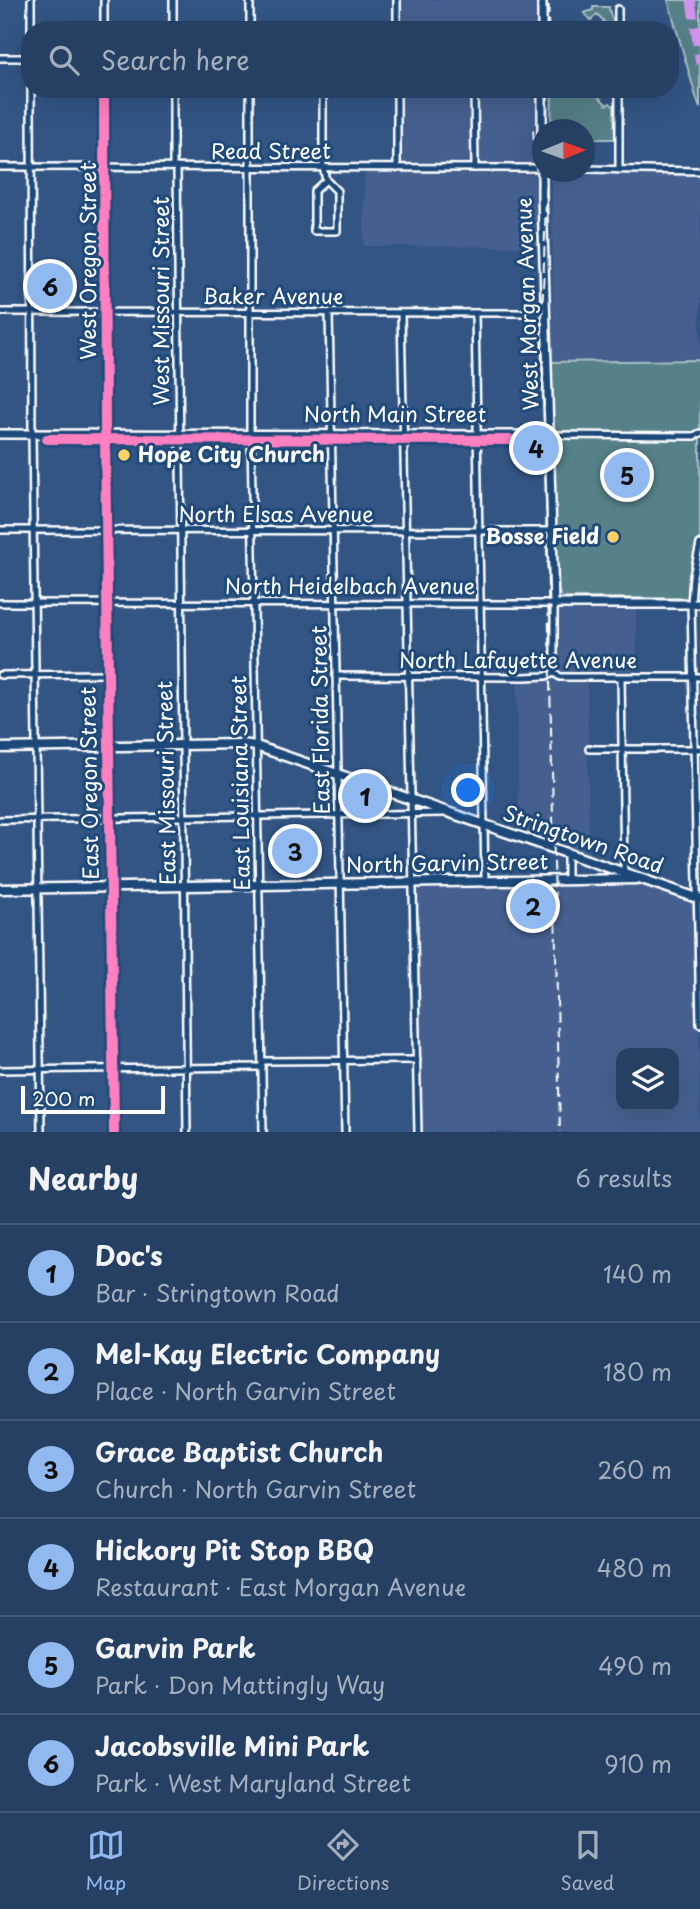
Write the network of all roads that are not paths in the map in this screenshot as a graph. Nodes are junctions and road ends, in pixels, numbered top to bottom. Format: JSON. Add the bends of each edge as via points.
{"nodes":[{"id":1,"x":31,"y":0,"type":"edge"},
{"id":2,"x":104,"y":0,"type":"edge"},
{"id":3,"x":173,"y":0,"type":"edge"},
{"id":4,"x":250,"y":0,"type":"edge"},
{"id":5,"x":397,"y":0,"type":"edge"},
{"id":6,"x":542,"y":0,"type":"edge"},
{"id":7,"x":618,"y":9,"type":"dead end"},
{"id":8,"x":31,"y":21,"type":"edge"},
{"id":9,"x":104,"y":21,"type":"edge"},
{"id":10,"x":173,"y":21,"type":"edge"},
{"id":11,"x":250,"y":21,"type":"edge"},
{"id":12,"x":397,"y":21,"type":"edge"},
{"id":13,"x":542,"y":21,"type":"edge"},
{"id":14,"x":618,"y":21,"type":"edge"},
{"id":15,"x":0,"y":58,"type":"edge"},
{"id":16,"x":21,"y":58,"type":"edge"},
{"id":17,"x":31,"y":98,"type":"edge"},
{"id":18,"x":104,"y":98,"type":"edge"},
{"id":19,"x":173,"y":98,"type":"edge"},
{"id":20,"x":250,"y":98,"type":"edge"},
{"id":21,"x":323,"y":98,"type":"edge"},
{"id":22,"x":397,"y":98,"type":"edge"},
{"id":23,"x":474,"y":98,"type":"edge"},
{"id":24,"x":542,"y":98,"type":"edge"},
{"id":25,"x":618,"y":98,"type":"edge"},
{"id":26,"x":542,"y":119,"type":"edge"},
{"id":27,"x":0,"y":167,"type":"edge"},
{"id":28,"x":31,"y":167,"type":"junction"},
{"id":29,"x":104,"y":167,"type":"junction"},
{"id":30,"x":175,"y":167,"type":"junction"},
{"id":31,"x":249,"y":167,"type":"junction"},
{"id":32,"x":323,"y":167,"type":"junction"},
{"id":33,"x":397,"y":168,"type":"junction"},
{"id":34,"x":475,"y":168,"type":"junction"},
{"id":35,"x":532,"y":168,"type":"edge"},
{"id":36,"x":595,"y":169,"type":"edge"},
{"id":37,"x":618,"y":170,"type":"junction"},
{"id":38,"x":700,"y":171,"type":"edge"},
{"id":39,"x":326,"y":180,"type":"junction"},
{"id":40,"x":542,"y":182,"type":"edge"},
{"id":41,"x":0,"y":312,"type":"edge"},
{"id":42,"x":32,"y":312,"type":"junction"},
{"id":43,"x":105,"y":312,"type":"junction"},
{"id":44,"x":177,"y":312,"type":"junction"},
{"id":45,"x":249,"y":313,"type":"junction"},
{"id":46,"x":329,"y":313,"type":"junction"},
{"id":47,"x":401,"y":313,"type":"junction"},
{"id":48,"x":475,"y":313,"type":"junction"},
{"id":49,"x":546,"y":313,"type":"junction"},
{"id":50,"x":105,"y":433,"type":"junction"},
{"id":51,"x":0,"y":434,"type":"edge"},
{"id":52,"x":32,"y":434,"type":"junction"},
{"id":53,"x":178,"y":434,"type":"junction"},
{"id":54,"x":251,"y":434,"type":"junction"},
{"id":55,"x":331,"y":434,"type":"junction"},
{"id":56,"x":404,"y":434,"type":"junction"},
{"id":57,"x":477,"y":435,"type":"junction"},
{"id":58,"x":549,"y":435,"type":"junction"},
{"id":59,"x":699,"y":436,"type":"edge"},
{"id":60,"x":0,"y":530,"type":"edge"},
{"id":61,"x":34,"y":530,"type":"junction"},
{"id":62,"x":179,"y":530,"type":"junction"},
{"id":63,"x":107,"y":531,"type":"junction"},
{"id":64,"x":253,"y":531,"type":"junction"},
{"id":65,"x":333,"y":531,"type":"junction"},
{"id":66,"x":406,"y":531,"type":"junction"},
{"id":67,"x":551,"y":531,"type":"junction"},
{"id":68,"x":478,"y":532,"type":"junction"},
{"id":69,"x":700,"y":544,"type":"edge"},
{"id":70,"x":699,"y":556,"type":"edge"},
{"id":71,"x":0,"y":603,"type":"edge"},
{"id":72,"x":35,"y":603,"type":"junction"},
{"id":73,"x":254,"y":603,"type":"junction"},
{"id":74,"x":107,"y":604,"type":"junction"},
{"id":75,"x":180,"y":604,"type":"junction"},
{"id":76,"x":335,"y":604,"type":"junction"},
{"id":77,"x":480,"y":604,"type":"junction"},
{"id":78,"x":554,"y":604,"type":"junction"},
{"id":79,"x":691,"y":604,"type":"junction"},
{"id":80,"x":700,"y":604,"type":"edge"},
{"id":81,"x":407,"y":605,"type":"junction"},
{"id":82,"x":554,"y":673,"type":"junction"},
{"id":83,"x":35,"y":674,"type":"junction"},
{"id":84,"x":108,"y":674,"type":"junction"},
{"id":85,"x":0,"y":675,"type":"edge"},
{"id":86,"x":336,"y":676,"type":"junction"},
{"id":87,"x":409,"y":677,"type":"junction"},
{"id":88,"x":481,"y":677,"type":"junction"},
{"id":89,"x":692,"y":677,"type":"junction"},
{"id":90,"x":700,"y":677,"type":"edge"},
{"id":91,"x":621,"y":678,"type":"junction"},
{"id":92,"x":182,"y":745,"type":"junction"},
{"id":93,"x":109,"y":746,"type":"junction"},
{"id":94,"x":256,"y":746,"type":"junction"},
{"id":95,"x":37,"y":747,"type":"junction"},
{"id":96,"x":0,"y":748,"type":"edge"},
{"id":97,"x":589,"y":749,"type":"dead end"},
{"id":98,"x":622,"y":749,"type":"junction"},
{"id":99,"x":697,"y":749,"type":"edge"},
{"id":100,"x":338,"y":772,"type":"junction"},
{"id":101,"x":411,"y":798,"type":"junction"},
{"id":102,"x":451,"y":812,"type":"junction"},
{"id":103,"x":412,"y":813,"type":"junction"},
{"id":104,"x":339,"y":814,"type":"junction"},
{"id":105,"x":258,"y":816,"type":"junction"},
{"id":106,"x":183,"y":817,"type":"junction"},
{"id":107,"x":110,"y":818,"type":"junction"},
{"id":108,"x":0,"y":820,"type":"edge"},
{"id":109,"x":37,"y":820,"type":"junction"},
{"id":110,"x":698,"y":822,"type":"edge"},
{"id":111,"x":484,"y":823,"type":"junction"},
{"id":112,"x":567,"y":853,"type":"junction"},
{"id":113,"x":624,"y":873,"type":"junction"},
{"id":114,"x":643,"y":879,"type":"junction"},
{"id":115,"x":568,"y":880,"type":"junction"},
{"id":116,"x":485,"y":881,"type":"junction"},
{"id":117,"x":413,"y":882,"type":"junction"},
{"id":118,"x":340,"y":883,"type":"junction"},
{"id":119,"x":259,"y":885,"type":"junction"},
{"id":120,"x":184,"y":886,"type":"junction"},
{"id":121,"x":111,"y":887,"type":"junction"},
{"id":122,"x":38,"y":888,"type":"junction"},
{"id":123,"x":0,"y":889,"type":"edge"},
{"id":124,"x":699,"y":899,"type":"edge"},
{"id":125,"x":700,"y":1024,"type":"edge"},
{"id":126,"x":344,"y":1060,"type":"junction"},
{"id":127,"x":417,"y":1060,"type":"junction"},
{"id":128,"x":262,"y":1064,"type":"junction"},
{"id":129,"x":186,"y":1067,"type":"junction"},
{"id":130,"x":113,"y":1068,"type":"junction"},
{"id":131,"x":40,"y":1069,"type":"junction"},
{"id":132,"x":0,"y":1070,"type":"edge"},
{"id":133,"x":41,"y":1132,"type":"edge"},
{"id":134,"x":114,"y":1132,"type":"edge"},
{"id":135,"x":187,"y":1132,"type":"edge"},
{"id":136,"x":263,"y":1132,"type":"edge"},
{"id":137,"x":345,"y":1132,"type":"edge"},
{"id":138,"x":418,"y":1132,"type":"edge"}],
"edges":[{"from":1,"to":8,"type":"street"},
{"from":2,"to":9,"type":"street"},
{"from":3,"to":10,"type":"street"},
{"from":4,"to":11,"type":"street"},
{"from":5,"to":12,"type":"street"},
{"from":6,"to":13,"type":"street"},
{"from":7,"to":14,"type":"street"},
{"from":15,"to":16,"type":"street"},
{"from":17,"to":28,"type":"street"},
{"from":18,"to":29,"type":"street","name":"West Oregon Street"},
{"from":19,"to":30,"type":"street","name":"West Missouri Street"},
{"from":20,"to":31,"type":"street","name":"East Louisiana Street"},
{"from":21,"to":32,"type":"street"},
{"from":22,"to":33,"type":"street"},
{"from":23,"to":34,"type":"street"},
{"from":24,"to":26,"type":"street","name":"West Morgan Avenue"},
{"from":25,"to":37,"type":"street"},
{"from":27,"to":28,"type":"street","name":"Read Street"},
{"from":28,"to":29,"type":"street","name":"Read Street"},
{"from":28,"to":42,"type":"street"},
{"from":29,"to":30,"type":"street","name":"Read Street"},
{"from":29,"to":43,"type":"street","name":"West Oregon Street"},
{"from":30,"to":31,"type":"street","name":"Read Street"},
{"from":30,"to":44,"type":"street","name":"West Missouri Street"},
{"from":31,"to":32,"type":"street","name":"Read Street"},
{"from":31,"to":45,"type":"street","name":"East Louisiana Street"},
{"from":32,"to":33,"type":"street","name":"Read Street"},
{"from":32,"to":39,"type":"street"},
{"from":33,"to":34,"type":"street","name":"Read Street"},
{"from":34,"to":35,"type":"street","name":"Read Street"},
{"from":36,"to":37,"type":"street"},
{"from":37,"to":38,"type":"street"},
{"from":39,"to":39,"type":"street","via":[[314,191],[314,231],[337,231],[337,191]]},
{"from":40,"to":49,"type":"street","name":"West Morgan Avenue"},
{"from":41,"to":42,"type":"street","name":"Baker Avenue"},
{"from":42,"to":43,"type":"street","name":"Baker Avenue"},
{"from":42,"to":52,"type":"street"},
{"from":43,"to":44,"type":"street","name":"Baker Avenue"},
{"from":43,"to":50,"type":"street","name":"West Oregon Street"},
{"from":44,"to":45,"type":"street","name":"Baker Avenue"},
{"from":44,"to":53,"type":"street","name":"West Missouri Street"},
{"from":45,"to":46,"type":"street","name":"Baker Avenue"},
{"from":45,"to":54,"type":"street","name":"East Louisiana Street"},
{"from":46,"to":47,"type":"street","name":"Baker Avenue"},
{"from":46,"to":55,"type":"street","name":"East Florida Street"},
{"from":47,"to":48,"type":"street","name":"Baker Avenue"},
{"from":47,"to":56,"type":"street"},
{"from":48,"to":49,"type":"street","name":"Baker Avenue"},
{"from":48,"to":57,"type":"street"},
{"from":49,"to":58,"type":"street","name":"West Morgan Avenue"},
{"from":50,"to":52,"type":"street","name":"North Main Street"},
{"from":50,"to":53,"type":"street","name":"North Main Street"},
{"from":50,"to":63,"type":"street","name":"East Oregon Street"},
{"from":51,"to":52,"type":"street","name":"North Main Street"},
{"from":52,"to":61,"type":"street"},
{"from":53,"to":54,"type":"street","name":"North Main Street"},
{"from":53,"to":62,"type":"street","name":"East Missouri Street"},
{"from":54,"to":55,"type":"street","name":"North Main Street"},
{"from":54,"to":64,"type":"street","name":"East Louisiana Street"},
{"from":55,"to":56,"type":"street","name":"North Main Street"},
{"from":55,"to":65,"type":"street","name":"East Florida Street"},
{"from":56,"to":57,"type":"street","name":"North Main Street"},
{"from":56,"to":66,"type":"street"},
{"from":57,"to":58,"type":"street","name":"North Main Street"},
{"from":57,"to":68,"type":"street"},
{"from":58,"to":59,"type":"street"},
{"from":58,"to":67,"type":"street","name":"West Morgan Avenue"},
{"from":60,"to":61,"type":"street","name":"North Elsas Avenue"},
{"from":61,"to":63,"type":"street","name":"North Elsas Avenue"},
{"from":61,"to":72,"type":"street"},
{"from":62,"to":63,"type":"street","name":"North Elsas Avenue"},
{"from":62,"to":64,"type":"street","name":"North Elsas Avenue"},
{"from":62,"to":75,"type":"street","name":"East Missouri Street"},
{"from":63,"to":74,"type":"street","name":"East Oregon Street"},
{"from":64,"to":65,"type":"street","name":"North Elsas Avenue"},
{"from":64,"to":73,"type":"street","name":"East Louisiana Street"},
{"from":65,"to":66,"type":"street","name":"North Elsas Avenue"},
{"from":65,"to":76,"type":"street","name":"East Florida Street"},
{"from":66,"to":68,"type":"street","name":"North Elsas Avenue"},
{"from":66,"to":81,"type":"street"},
{"from":67,"to":68,"type":"street","name":"North Elsas Avenue"},
{"from":67,"to":78,"type":"street","name":"West Morgan Avenue"},
{"from":68,"to":77,"type":"street"},
{"from":69,"to":70,"type":"street"},
{"from":70,"to":79,"type":"street"},
{"from":71,"to":72,"type":"street","name":"North Heidelbach Avenue"},
{"from":72,"to":74,"type":"street","name":"North Heidelbach Avenue"},
{"from":72,"to":83,"type":"street"},
{"from":73,"to":75,"type":"street","name":"North Heidelbach Avenue"},
{"from":73,"to":76,"type":"street","name":"North Heidelbach Avenue"},
{"from":73,"to":94,"type":"street","name":"East Louisiana Street"},
{"from":74,"to":75,"type":"street","name":"North Heidelbach Avenue"},
{"from":74,"to":84,"type":"street","name":"East Oregon Street"},
{"from":75,"to":92,"type":"street","name":"East Missouri Street"},
{"from":76,"to":81,"type":"street","name":"North Heidelbach Avenue"},
{"from":76,"to":86,"type":"street","name":"East Florida Street"},
{"from":77,"to":78,"type":"street","name":"North Heidelbach Avenue"},
{"from":77,"to":81,"type":"street","name":"North Heidelbach Avenue"},
{"from":77,"to":88,"type":"street"},
{"from":78,"to":79,"type":"street","name":"North Heidelbach Avenue"},
{"from":78,"to":82,"type":"street"},
{"from":79,"to":80,"type":"street","name":"North Heidelbach Avenue"},
{"from":79,"to":89,"type":"street"},
{"from":81,"to":87,"type":"street"},
{"from":82,"to":88,"type":"street","name":"North Lafayette Avenue"},
{"from":82,"to":91,"type":"street","name":"North Lafayette Avenue","via":[[560,677]]},
{"from":83,"to":84,"type":"street"},
{"from":83,"to":85,"type":"street"},
{"from":83,"to":95,"type":"street"},
{"from":84,"to":93,"type":"street","name":"East Oregon Street"},
{"from":86,"to":87,"type":"street","name":"North Lafayette Avenue"},
{"from":86,"to":100,"type":"street","name":"East Florida Street"},
{"from":87,"to":88,"type":"street","name":"North Lafayette Avenue"},
{"from":87,"to":101,"type":"street"},
{"from":88,"to":111,"type":"street"},
{"from":89,"to":90,"type":"street","name":"North Lafayette Avenue"},
{"from":89,"to":91,"type":"street","name":"North Lafayette Avenue"},
{"from":89,"to":99,"type":"street"},
{"from":91,"to":98,"type":"street"},
{"from":92,"to":93,"type":"main road","name":"Stringtown Road"},
{"from":92,"to":94,"type":"main road","name":"Stringtown Road"},
{"from":92,"to":106,"type":"street","name":"East Missouri Street"},
{"from":93,"to":95,"type":"main road","name":"Stringtown Road"},
{"from":93,"to":107,"type":"street","name":"East Oregon Street"},
{"from":94,"to":100,"type":"main road","name":"Stringtown Road"},
{"from":94,"to":105,"type":"street","name":"East Louisiana Street"},
{"from":95,"to":96,"type":"main road","name":"Stringtown Road"},
{"from":95,"to":109,"type":"street"},
{"from":97,"to":98,"type":"street"},
{"from":98,"to":99,"type":"street"},
{"from":98,"to":113,"type":"street"},
{"from":99,"to":110,"type":"street"},
{"from":100,"to":101,"type":"main road","name":"Stringtown Road"},
{"from":100,"to":104,"type":"street","name":"East Florida Street"},
{"from":101,"to":102,"type":"main road","name":"Stringtown Road"},
{"from":101,"to":103,"type":"street"},
{"from":102,"to":103,"type":"street"},
{"from":102,"to":111,"type":"main road","name":"Stringtown Road"},
{"from":103,"to":104,"type":"street"},
{"from":103,"to":117,"type":"street"},
{"from":104,"to":105,"type":"street"},
{"from":104,"to":118,"type":"street","name":"East Florida Street"},
{"from":105,"to":106,"type":"street"},
{"from":105,"to":119,"type":"street","name":"East Louisiana Street"},
{"from":106,"to":107,"type":"street"},
{"from":106,"to":120,"type":"street","name":"East Missouri Street"},
{"from":107,"to":109,"type":"street"},
{"from":107,"to":121,"type":"street","name":"East Oregon Street"},
{"from":108,"to":109,"type":"street"},
{"from":109,"to":122,"type":"street"},
{"from":110,"to":124,"type":"street"},
{"from":111,"to":112,"type":"main road","name":"Stringtown Road"},
{"from":111,"to":116,"type":"street"},
{"from":112,"to":113,"type":"main road","name":"Stringtown Road"},
{"from":112,"to":115,"type":"street"},
{"from":113,"to":114,"type":"main road","name":"Stringtown Road"},
{"from":114,"to":115,"type":"main road","name":"North Garvin Street"},
{"from":114,"to":124,"type":"main road","name":"Stringtown Road"},
{"from":115,"to":116,"type":"main road","name":"North Garvin Street"},
{"from":116,"to":117,"type":"main road","name":"North Garvin Street"},
{"from":117,"to":118,"type":"main road","name":"North Garvin Street"},
{"from":117,"to":127,"type":"street"},
{"from":118,"to":119,"type":"main road","name":"North Garvin Street"},
{"from":118,"to":126,"type":"street","name":"East Florida Street"},
{"from":119,"to":120,"type":"main road","name":"North Garvin Street"},
{"from":119,"to":128,"type":"street","name":"East Louisiana Street"},
{"from":120,"to":121,"type":"main road","name":"North Garvin Street"},
{"from":120,"to":129,"type":"street","name":"East Missouri Street"},
{"from":121,"to":122,"type":"main road","name":"North Garvin Street"},
{"from":121,"to":130,"type":"street","name":"East Oregon Street"},
{"from":122,"to":123,"type":"main road","name":"North Garvin Street"},
{"from":122,"to":131,"type":"street"},
{"from":124,"to":125,"type":"street"},
{"from":126,"to":127,"type":"street"},
{"from":126,"to":128,"type":"street"},
{"from":126,"to":137,"type":"street","name":"East Florida Street"},
{"from":127,"to":138,"type":"street"},
{"from":128,"to":129,"type":"street"},
{"from":128,"to":136,"type":"street","name":"East Louisiana Street"},
{"from":129,"to":130,"type":"street"},
{"from":129,"to":135,"type":"street","name":"East Missouri Street"},
{"from":130,"to":131,"type":"street"},
{"from":130,"to":134,"type":"street","name":"East Oregon Street"},
{"from":131,"to":132,"type":"street"},
{"from":131,"to":133,"type":"street"}]}
